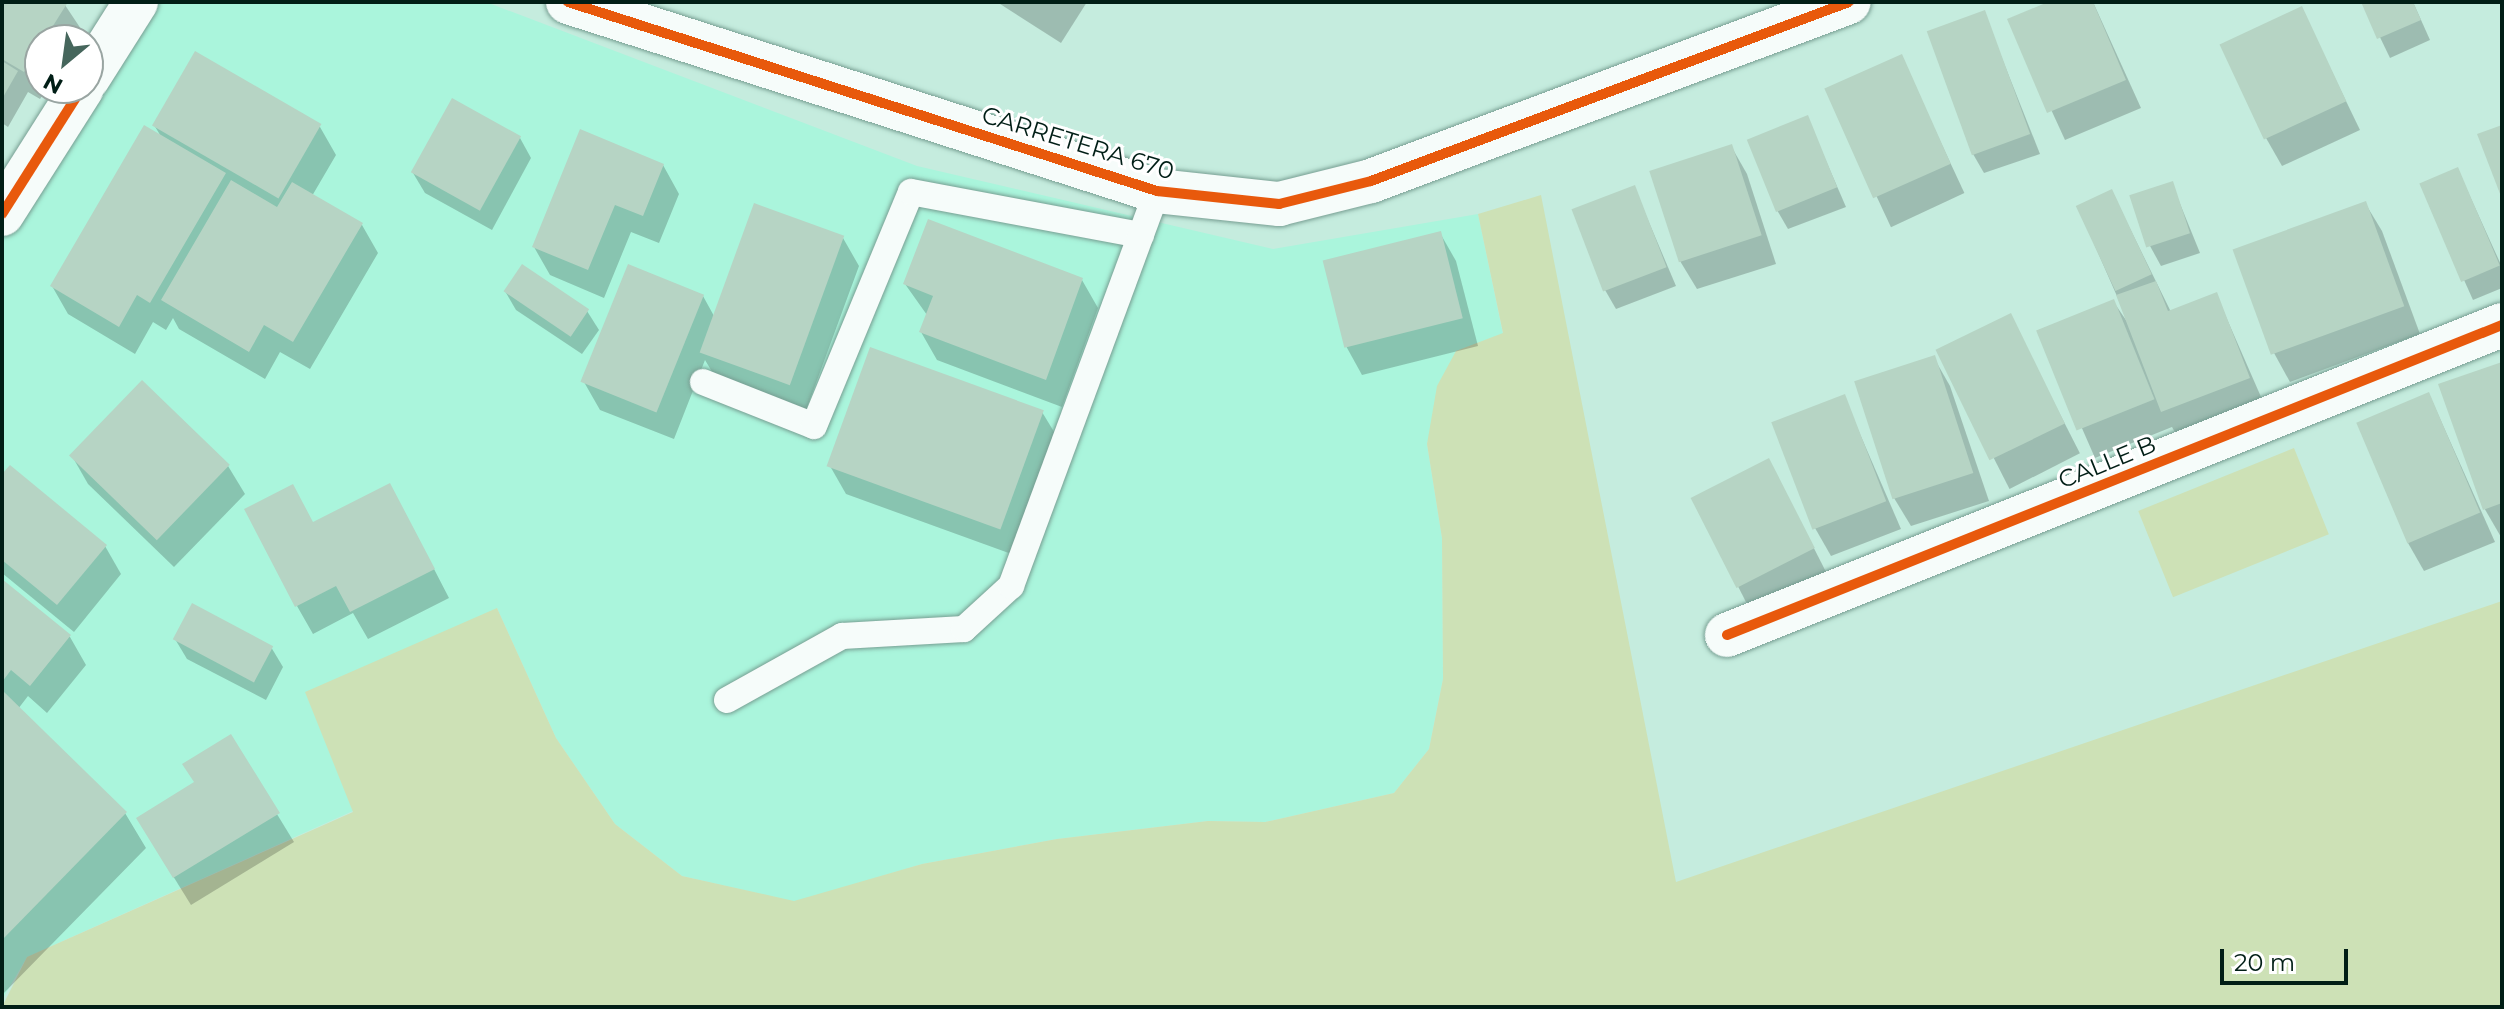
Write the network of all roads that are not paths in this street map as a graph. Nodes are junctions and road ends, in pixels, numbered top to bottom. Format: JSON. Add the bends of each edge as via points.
{"nodes":[{"id":1,"x":568,"y":2,"type":"edge"},
{"id":2,"x":1849,"y":2,"type":"edge"},
{"id":3,"x":140,"y":8,"type":"edge"},
{"id":4,"x":104,"y":56,"type":"edge"},
{"id":5,"x":72,"y":104,"type":"edge"},
{"id":6,"x":1157,"y":191,"type":"junction"},
{"id":7,"x":2,"y":214,"type":"edge"},
{"id":8,"x":1141,"y":235,"type":"junction"},
{"id":9,"x":2502,"y":325,"type":"edge"},
{"id":10,"x":703,"y":382,"type":"dead end"},
{"id":11,"x":1727,"y":635,"type":"dead end"},
{"id":12,"x":727,"y":700,"type":"dead end"}],
"edges":[{"from":1,"to":6,"type":"street","name":"CARRETERA 670"},
{"from":2,"to":6,"type":"street","name":"CARRETERA 670","via":[[1371,181],[1279,204]]},
{"from":3,"to":4,"type":"street"},
{"from":5,"to":7,"type":"street"},
{"from":6,"to":8,"type":"lane"},
{"from":8,"to":10,"type":"lane","via":[[911,192],[814,426]]},
{"from":8,"to":12,"type":"lane","via":[[1011,586],[964,629],[842,636]]},
{"from":9,"to":11,"type":"street","name":"CALLE B"}]}
